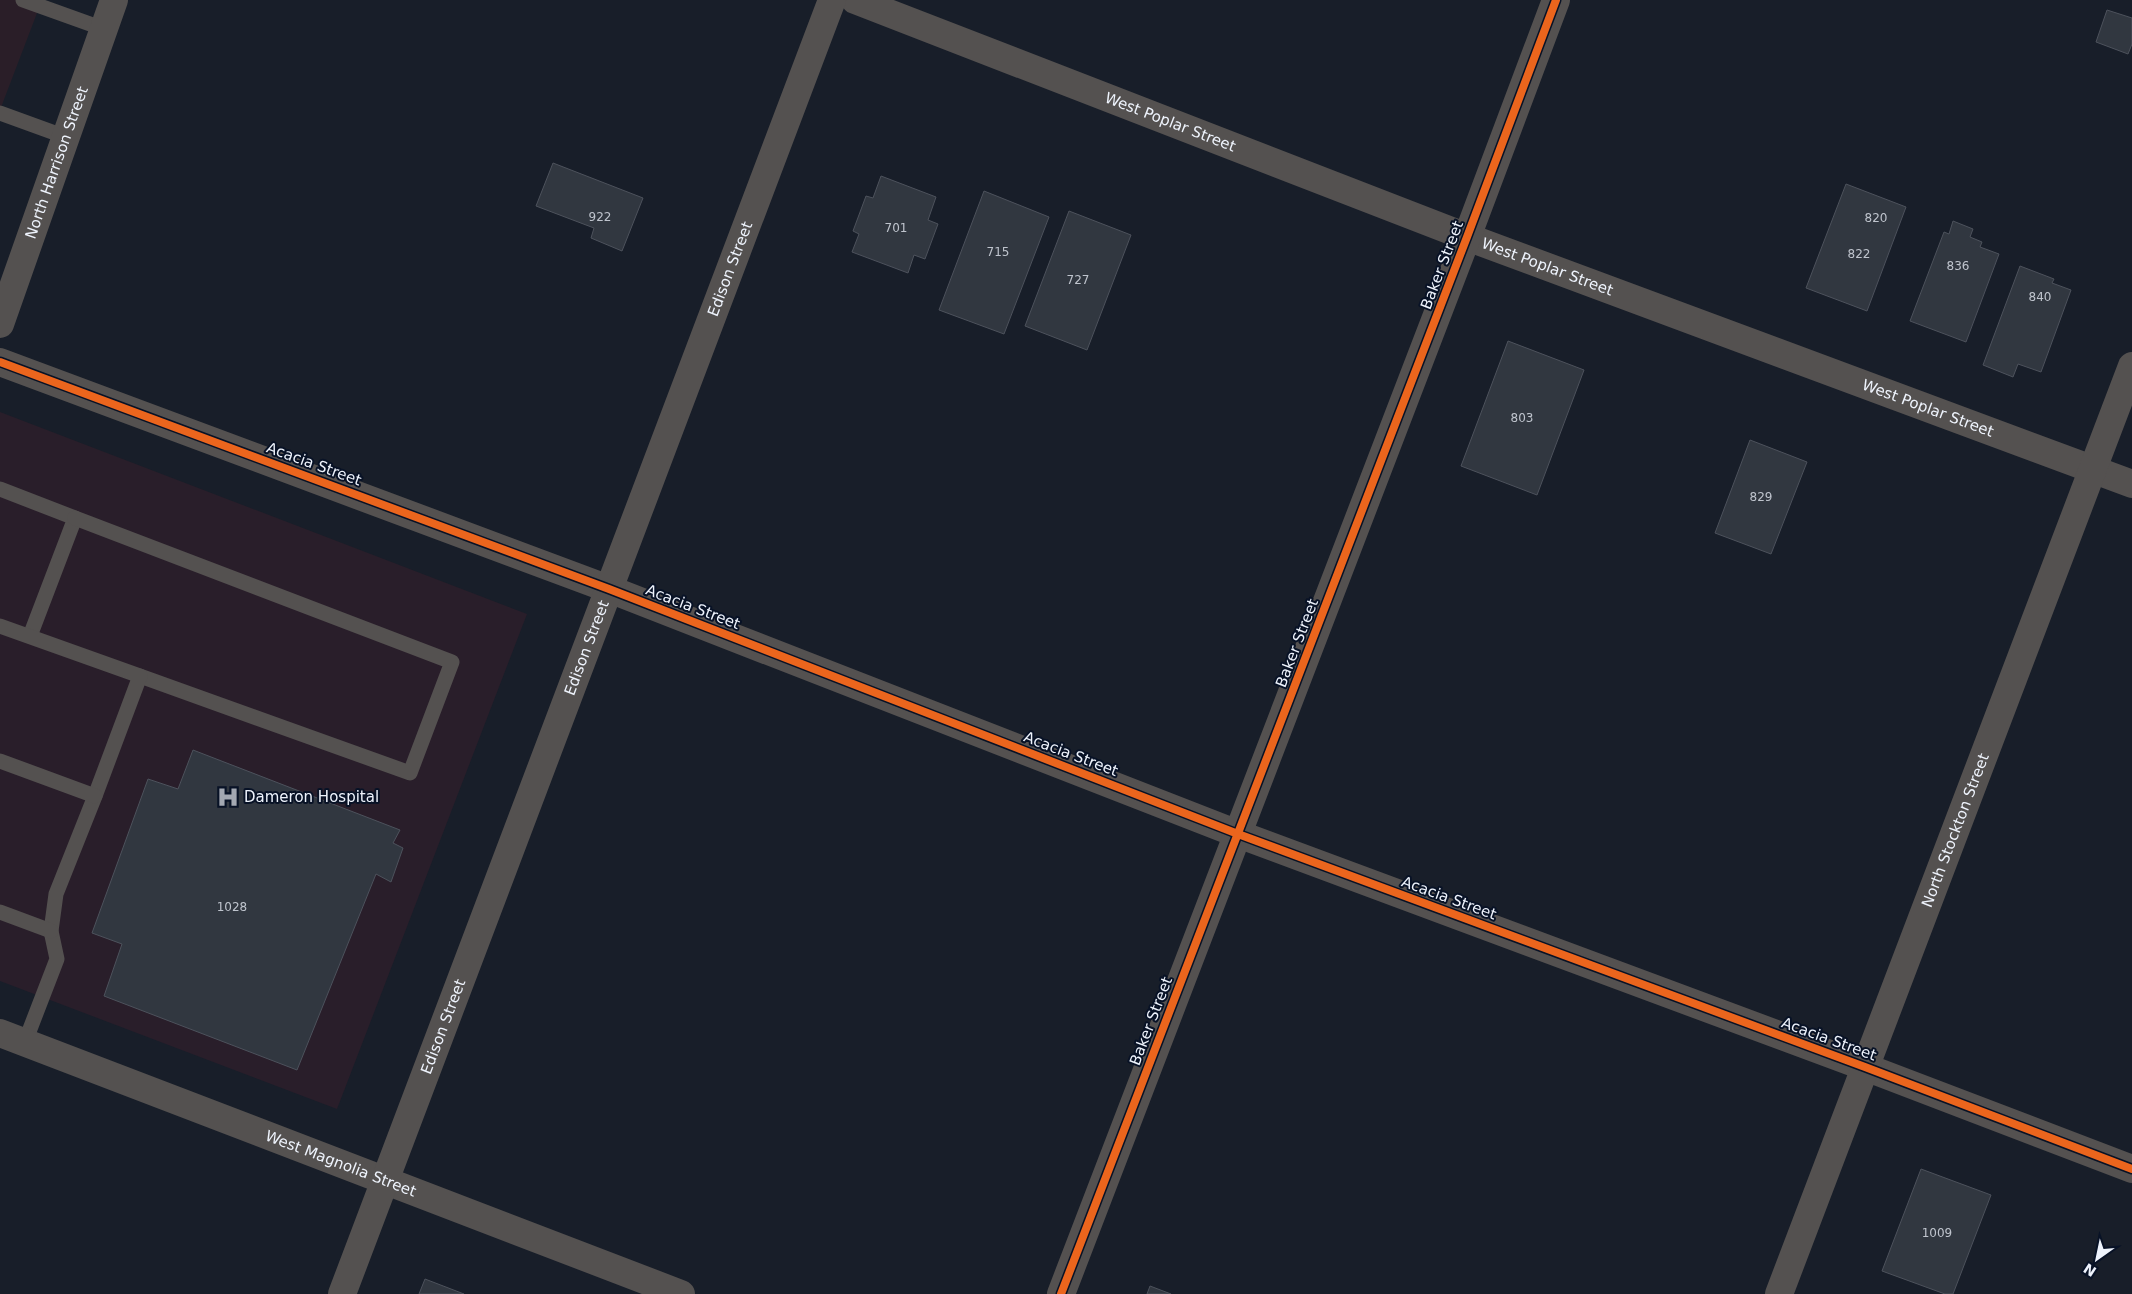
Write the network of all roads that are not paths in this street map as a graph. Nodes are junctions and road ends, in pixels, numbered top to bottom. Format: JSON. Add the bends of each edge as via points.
{"nodes":[{"id":1,"x":23,"y":0,"type":"edge"},
{"id":2,"x":114,"y":0,"type":"edge"},
{"id":3,"x":832,"y":0,"type":"edge"},
{"id":4,"x":855,"y":0,"type":"edge"},
{"id":5,"x":1556,"y":0,"type":"edge"},
{"id":6,"x":104,"y":29,"type":"junction"},
{"id":7,"x":0,"y":113,"type":"edge"},
{"id":8,"x":66,"y":137,"type":"junction"},
{"id":9,"x":1467,"y":237,"type":"junction"},
{"id":10,"x":0,"y":324,"type":"edge"},
{"id":11,"x":0,"y":362,"type":"edge"},
{"id":12,"x":2132,"y":366,"type":"edge"},
{"id":13,"x":2093,"y":469,"type":"junction"},
{"id":14,"x":2132,"y":484,"type":"edge"},
{"id":15,"x":0,"y":489,"type":"edge"},
{"id":16,"x":75,"y":518,"type":"junction"},
{"id":17,"x":609,"y":588,"type":"junction"},
{"id":18,"x":0,"y":626,"type":"edge"},
{"id":19,"x":30,"y":636,"type":"junction"},
{"id":20,"x":140,"y":676,"type":"junction"},
{"id":21,"x":0,"y":762,"type":"edge"},
{"id":22,"x":95,"y":796,"type":"junction"},
{"id":23,"x":1238,"y":834,"type":"junction"},
{"id":24,"x":0,"y":912,"type":"edge"},
{"id":25,"x":51,"y":931,"type":"junction"},
{"id":26,"x":12,"y":1038,"type":"edge"},
{"id":27,"x":1865,"y":1067,"type":"junction"},
{"id":28,"x":2132,"y":1169,"type":"edge"},
{"id":29,"x":385,"y":1180,"type":"junction"},
{"id":30,"x":342,"y":1294,"type":"edge"},
{"id":31,"x":681,"y":1294,"type":"edge"},
{"id":32,"x":1061,"y":1294,"type":"edge"},
{"id":33,"x":1779,"y":1294,"type":"edge"}],
"edges":[{"from":1,"to":6,"type":"lane"},
{"from":2,"to":6,"type":"street","name":"North Harrison Street"},
{"from":3,"to":17,"type":"street","name":"Edison Street"},
{"from":4,"to":9,"type":"street","name":"West Poplar Street"},
{"from":5,"to":9,"type":"street","name":"Baker Street"},
{"from":6,"to":8,"type":"street","name":"North Harrison Street"},
{"from":7,"to":8,"type":"lane"},
{"from":8,"to":10,"type":"street","name":"North Harrison Street"},
{"from":9,"to":13,"type":"street","name":"West Poplar Street"},
{"from":9,"to":23,"type":"street","name":"Baker Street"},
{"from":11,"to":17,"type":"street","name":"Acacia Street"},
{"from":12,"to":13,"type":"street","name":"North Stockton Street"},
{"from":13,"to":14,"type":"street","name":"West Poplar Street"},
{"from":13,"to":27,"type":"street","name":"North Stockton Street"},
{"from":15,"to":16,"type":"lane"},
{"from":16,"to":19,"type":"lane"},
{"from":16,"to":20,"type":"lane","via":[[452,662],[410,773]]},
{"from":17,"to":23,"type":"street","name":"Acacia Street"},
{"from":17,"to":29,"type":"street","name":"Edison Street"},
{"from":18,"to":19,"type":"lane"},
{"from":19,"to":20,"type":"lane"},
{"from":20,"to":22,"type":"lane"},
{"from":21,"to":22,"type":"lane"},
{"from":22,"to":25,"type":"lane","via":[[56,894]]},
{"from":23,"to":27,"type":"street","name":"Acacia Street"},
{"from":23,"to":32,"type":"street","name":"Baker Street"},
{"from":24,"to":25,"type":"lane"},
{"from":25,"to":26,"type":"lane","via":[[57,959]]},
{"from":26,"to":29,"type":"street","name":"West Magnolia Street"},
{"from":27,"to":28,"type":"street","name":"Acacia Street"},
{"from":27,"to":33,"type":"street","name":"North Stockton Street"},
{"from":29,"to":30,"type":"street","name":"Edison Street"},
{"from":29,"to":31,"type":"street","name":"West Magnolia Street"}]}
